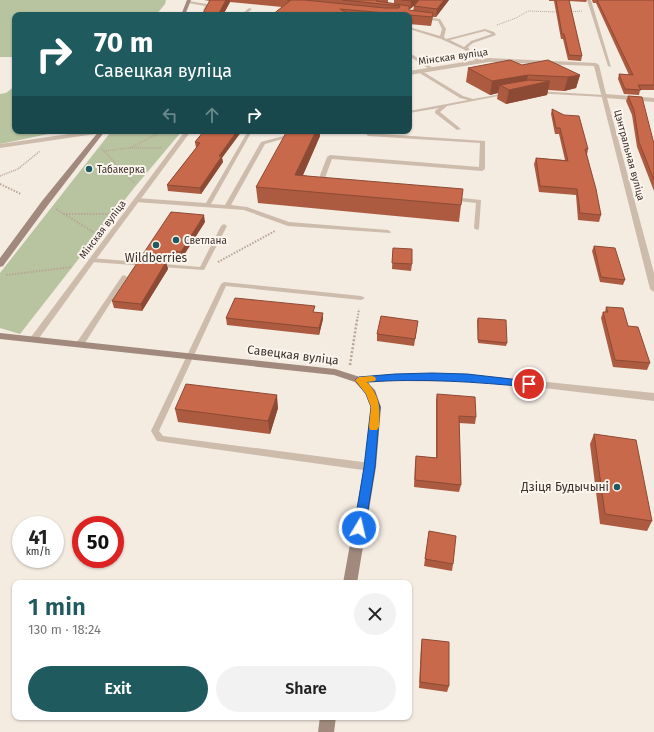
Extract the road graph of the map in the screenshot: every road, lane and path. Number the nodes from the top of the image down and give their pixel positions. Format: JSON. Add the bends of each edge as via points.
{"nodes":[{"id":1,"x":360,"y":0,"type":"edge"},
{"id":2,"x":589,"y":0,"type":"edge"},
{"id":3,"x":189,"y":1,"type":"edge"},
{"id":4,"x":393,"y":3,"type":"edge"},
{"id":5,"x":250,"y":9,"type":"dead end"},
{"id":6,"x":205,"y":10,"type":"edge"},
{"id":7,"x":592,"y":10,"type":"junction"},
{"id":8,"x":404,"y":11,"type":"edge"},
{"id":9,"x":184,"y":12,"type":"edge"},
{"id":10,"x":246,"y":12,"type":"edge"},
{"id":11,"x":562,"y":12,"type":"edge"},
{"id":12,"x":566,"y":12,"type":"edge"},
{"id":13,"x":433,"y":14,"type":"edge"},
{"id":14,"x":412,"y":16,"type":"edge"},
{"id":15,"x":412,"y":29,"type":"edge"},
{"id":16,"x":485,"y":30,"type":"junction"},
{"id":17,"x":444,"y":39,"type":"junction"},
{"id":18,"x":466,"y":49,"type":"junction"},
{"id":19,"x":412,"y":56,"type":"edge"},
{"id":20,"x":478,"y":61,"type":"junction"},
{"id":21,"x":596,"y":65,"type":"joint"},
{"id":22,"x":610,"y":66,"type":"dead end"},
{"id":23,"x":432,"y":69,"type":"junction"},
{"id":24,"x":419,"y":71,"type":"junction"},
{"id":25,"x":412,"y":72,"type":"edge"},
{"id":26,"x":532,"y":92,"type":"edge"},
{"id":27,"x":512,"y":93,"type":"edge"},
{"id":28,"x":604,"y":96,"type":"junction"},
{"id":29,"x":474,"y":100,"type":"junction"},
{"id":30,"x":654,"y":100,"type":"edge"},
{"id":31,"x":446,"y":105,"type":"junction"},
{"id":32,"x":412,"y":111,"type":"edge"},
{"id":33,"x":437,"y":112,"type":"junction"},
{"id":34,"x":412,"y":117,"type":"edge"},
{"id":35,"x":459,"y":129,"type":"dead end"},
{"id":36,"x":82,"y":134,"type":"edge"},
{"id":37,"x":100,"y":134,"type":"edge"},
{"id":38,"x":157,"y":134,"type":"edge"},
{"id":39,"x":186,"y":134,"type":"edge"},
{"id":40,"x":248,"y":134,"type":"edge"},
{"id":41,"x":298,"y":134,"type":"edge"},
{"id":42,"x":368,"y":134,"type":"edge"},
{"id":43,"x":0,"y":146,"type":"edge"},
{"id":44,"x":100,"y":146,"type":"dead end"},
{"id":45,"x":129,"y":148,"type":"junction"},
{"id":46,"x":175,"y":148,"type":"junction"},
{"id":47,"x":40,"y":151,"type":"dead end"},
{"id":48,"x":104,"y":152,"type":"junction"},
{"id":49,"x":0,"y":176,"type":"edge"},
{"id":50,"x":0,"y":184,"type":"edge"},
{"id":51,"x":326,"y":188,"type":"edge"},
{"id":52,"x":142,"y":192,"type":"junction"},
{"id":53,"x":21,"y":194,"type":"dead end"},
{"id":54,"x":448,"y":199,"type":"edge"},
{"id":55,"x":136,"y":200,"type":"junction"},
{"id":56,"x":45,"y":203,"type":"junction"},
{"id":57,"x":207,"y":206,"type":"junction"},
{"id":58,"x":227,"y":207,"type":"junction"},
{"id":59,"x":63,"y":214,"type":"junction"},
{"id":60,"x":126,"y":214,"type":"junction"},
{"id":61,"x":288,"y":224,"type":"junction"},
{"id":62,"x":224,"y":226,"type":"dead end"},
{"id":63,"x":477,"y":228,"type":"dead end"},
{"id":64,"x":388,"y":232,"type":"dead end"},
{"id":65,"x":105,"y":240,"type":"junction"},
{"id":66,"x":89,"y":261,"type":"junction"},
{"id":67,"x":0,"y":264,"type":"edge"},
{"id":68,"x":202,"y":269,"type":"junction"},
{"id":69,"x":0,"y":276,"type":"edge"},
{"id":70,"x":124,"y":276,"type":"dead end"},
{"id":71,"x":654,"y":289,"type":"edge"},
{"id":72,"x":361,"y":298,"type":"joint"},
{"id":73,"x":0,"y":336,"type":"edge"},
{"id":74,"x":34,"y":339,"type":"junction"},
{"id":75,"x":80,"y":344,"type":"junction"},
{"id":76,"x":190,"y":356,"type":"junction"},
{"id":77,"x":354,"y":378,"type":"junction"},
{"id":78,"x":654,"y":397,"type":"edge"},
{"id":79,"x":370,"y":467,"type":"junction"},
{"id":80,"x":351,"y":580,"type":"edge"},
{"id":81,"x":328,"y":720,"type":"edge"},
{"id":82,"x":326,"y":732,"type":"edge"}],
"edges":[{"from":1,"to":4,"type":"lane"},
{"from":2,"to":7,"type":"lane"},
{"from":3,"to":6,"type":"lane","via":[[207,5]]},
{"from":3,"to":9,"type":"main road"},
{"from":5,"to":10,"type":"lane"},
{"from":7,"to":12,"type":"path"},
{"from":7,"to":22,"type":"lane"},
{"from":8,"to":13,"type":"lane"},
{"from":11,"to":16,"type":"path","via":[[524,12],[516,18]]},
{"from":14,"to":17,"type":"lane","via":[[439,20],[444,29]]},
{"from":15,"to":17,"type":"lane"},
{"from":16,"to":17,"type":"lane"},
{"from":16,"to":18,"type":"lane","via":[[494,34],[472,42]]},
{"from":17,"to":18,"type":"lane"},
{"from":18,"to":20,"type":"lane"},
{"from":19,"to":23,"type":"lane"},
{"from":20,"to":21,"type":"street","name":"Мінская вуліца"},
{"from":20,"to":23,"type":"street","name":"Мінская вуліца"},
{"from":21,"to":28,"type":"street","name":"Цэнтральная вуліца"},
{"from":23,"to":24,"type":"street","name":"Мінская вуліца"},
{"from":24,"to":25,"type":"street","name":"Мінская вуліца"},
{"from":24,"to":29,"type":"lane","via":[[462,97]]},
{"from":26,"to":28,"type":"lane"},
{"from":27,"to":29,"type":"lane"},
{"from":28,"to":30,"type":"street","name":"Цэнтральная вуліца"},
{"from":28,"to":71,"type":"street","name":"Цэнтральная вуліца"},
{"from":29,"to":31,"type":"lane"},
{"from":31,"to":32,"type":"lane"},
{"from":31,"to":33,"type":"lane"},
{"from":33,"to":34,"type":"lane"},
{"from":33,"to":35,"type":"lane"},
{"from":36,"to":43,"type":"street"},
{"from":37,"to":56,"type":"main road"},
{"from":38,"to":45,"type":"path"},
{"from":39,"to":46,"type":"street","name":"Мінская вуліца"},
{"from":40,"to":57,"type":"lane"},
{"from":41,"to":58,"type":"lane","via":[[263,144]]},
{"from":42,"to":51,"type":"lane","via":[[483,142],[482,169],[330,157],[318,187]]},
{"from":44,"to":48,"type":"path"},
{"from":45,"to":46,"type":"path"},
{"from":45,"to":48,"type":"path"},
{"from":46,"to":52,"type":"street","name":"Мінская вуліца"},
{"from":47,"to":49,"type":"path","via":[[18,169]]},
{"from":48,"to":52,"type":"path"},
{"from":50,"to":53,"type":"path"},
{"from":52,"to":55,"type":"street","name":"Мінская вуліца"},
{"from":54,"to":63,"type":"lane","via":[[479,201]]},
{"from":55,"to":57,"type":"lane"},
{"from":55,"to":60,"type":"street","name":"Мінская вуліца"},
{"from":56,"to":59,"type":"path"},
{"from":56,"to":67,"type":"main road"},
{"from":57,"to":58,"type":"lane"},
{"from":58,"to":61,"type":"lane","via":[[245,208]]},
{"from":59,"to":60,"type":"path"},
{"from":59,"to":65,"type":"path"},
{"from":60,"to":65,"type":"street","name":"Мінская вуліца"},
{"from":61,"to":64,"type":"lane"},
{"from":61,"to":68,"type":"path"},
{"from":62,"to":68,"type":"lane"},
{"from":65,"to":66,"type":"street","name":"Мінская вуліца"},
{"from":66,"to":68,"type":"lane"},
{"from":66,"to":69,"type":"path","via":[[55,270]]},
{"from":66,"to":74,"type":"street","name":"Мінская вуліца"},
{"from":70,"to":75,"type":"lane"},
{"from":72,"to":76,"type":"lane","via":[[224,284]]},
{"from":72,"to":77,"type":"path"},
{"from":73,"to":74,"type":"main road","name":"Савецкая вуліца"},
{"from":74,"to":75,"type":"main road","name":"Савецкая вуліца"},
{"from":75,"to":76,"type":"main road","name":"Савецкая вуліца"},
{"from":76,"to":77,"type":"main road","name":"Савецкая вуліца","via":[[335,372]]},
{"from":76,"to":79,"type":"lane","via":[[155,431],[160,439]]},
{"from":77,"to":78,"type":"street","name":"Савецкая вуліца","via":[[467,378]]},
{"from":77,"to":79,"type":"main road","via":[[370,393],[376,407]]},
{"from":79,"to":80,"type":"main road"},
{"from":81,"to":82,"type":"main road"}]}
